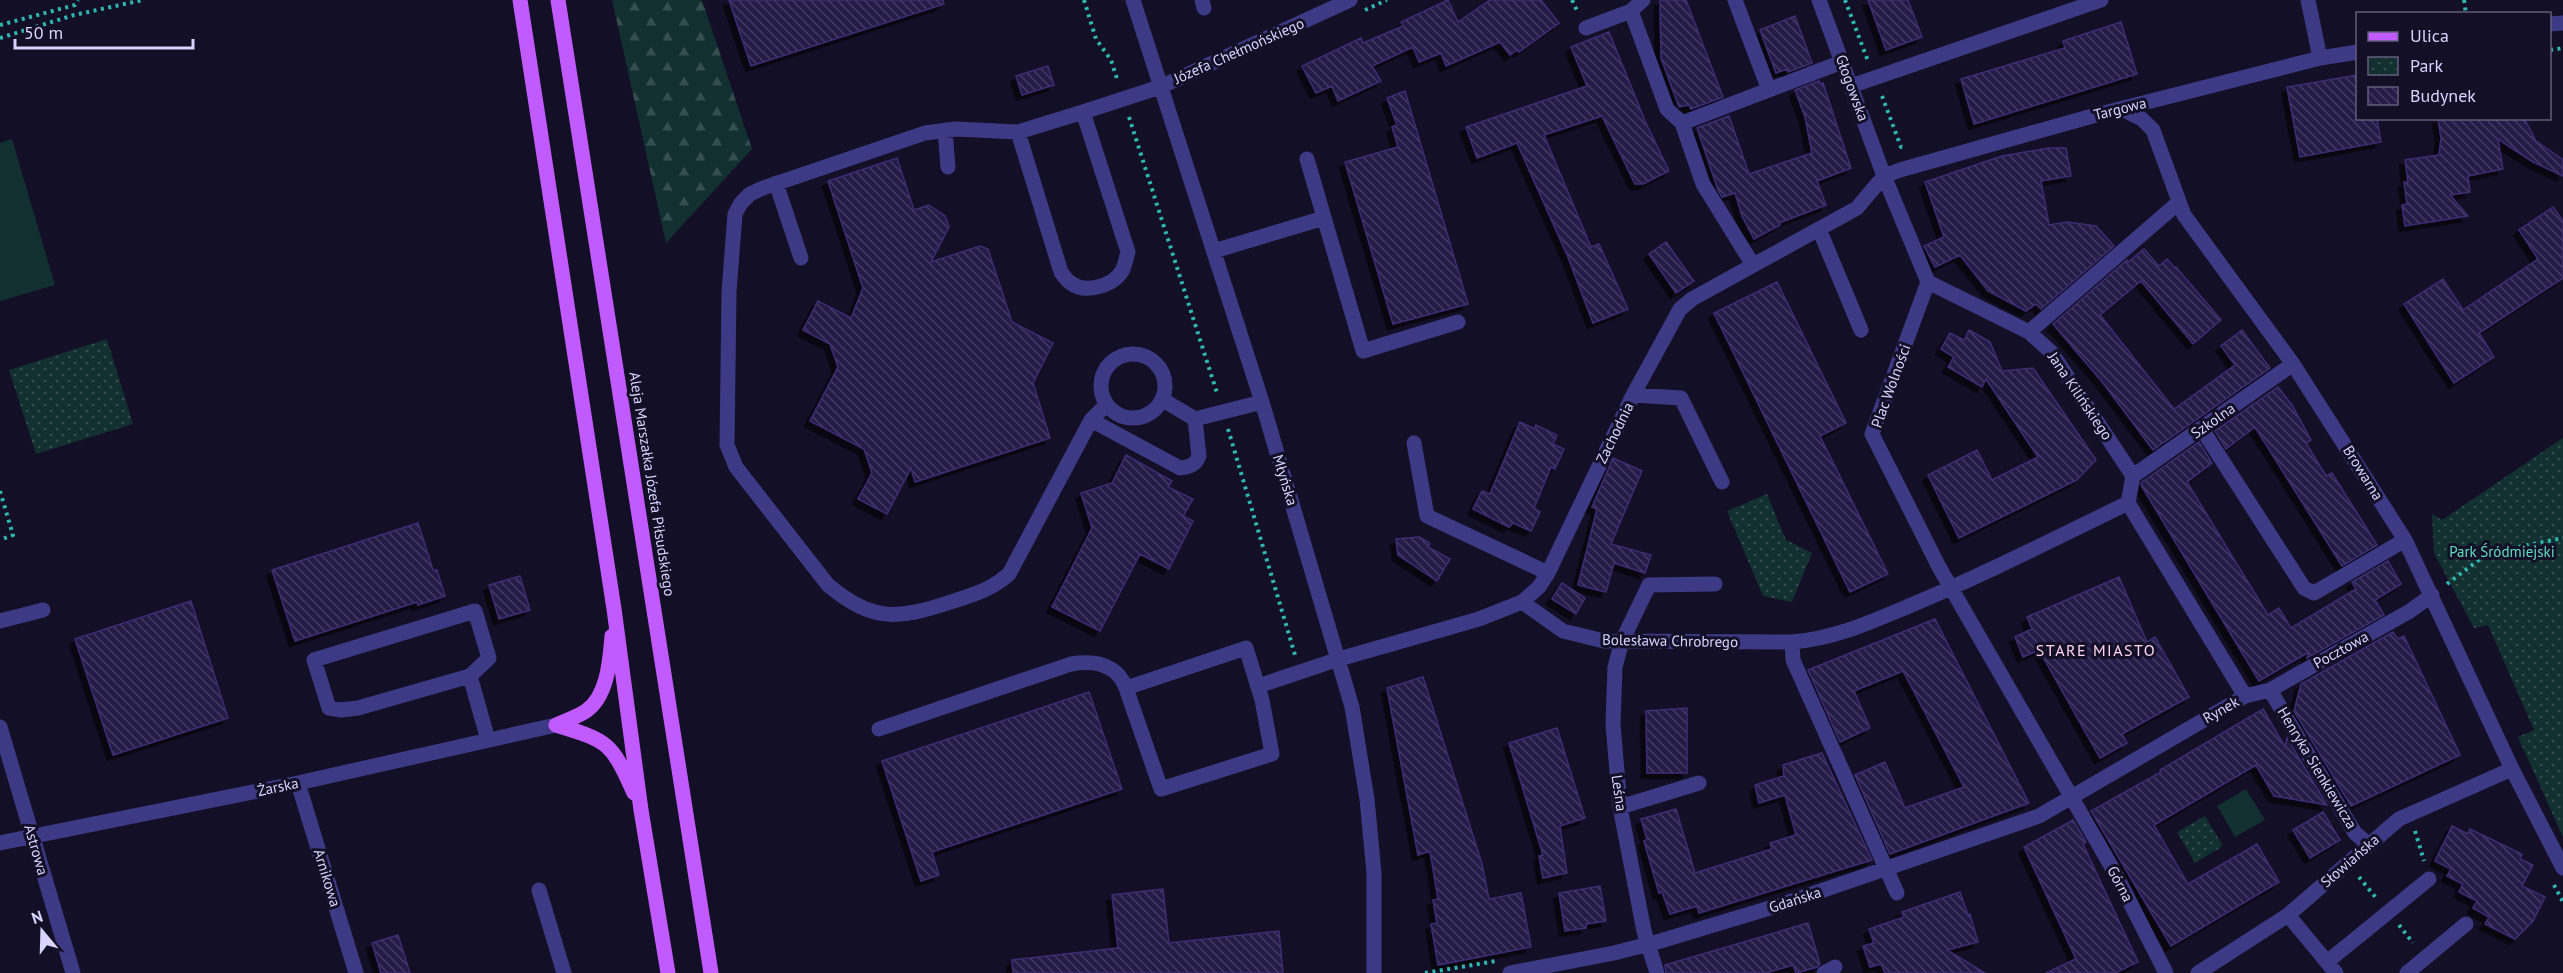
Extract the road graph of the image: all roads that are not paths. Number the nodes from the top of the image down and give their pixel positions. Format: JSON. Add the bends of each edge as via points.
{"nodes":[{"id":1,"x":520,"y":0,"type":"edge"},
{"id":2,"x":558,"y":0,"type":"edge"},
{"id":3,"x":1133,"y":0,"type":"edge"},
{"id":4,"x":1350,"y":0,"type":"edge"},
{"id":5,"x":1643,"y":0,"type":"edge"},
{"id":6,"x":1734,"y":0,"type":"edge"},
{"id":7,"x":1819,"y":0,"type":"edge"},
{"id":8,"x":2101,"y":0,"type":"edge"},
{"id":9,"x":2307,"y":0,"type":"edge"},
{"id":10,"x":1631,"y":11,"type":"junction"},
{"id":11,"x":1586,"y":28,"type":"dead end"},
{"id":12,"x":2356,"y":52,"type":"edge"},
{"id":13,"x":2320,"y":58,"type":"junction"},
{"id":14,"x":1842,"y":62,"type":"junction"},
{"id":15,"x":1851,"y":86,"type":"junction"},
{"id":16,"x":1160,"y":87,"type":"junction"},
{"id":17,"x":1769,"y":90,"type":"junction"},
{"id":18,"x":2122,"y":109,"type":"junction"},
{"id":19,"x":1083,"y":112,"type":"junction"},
{"id":20,"x":1682,"y":123,"type":"junction"},
{"id":21,"x":945,"y":130,"type":"junction"},
{"id":22,"x":1018,"y":132,"type":"junction"},
{"id":23,"x":1307,"y":159,"type":"dead end"},
{"id":24,"x":948,"y":166,"type":"dead end"},
{"id":25,"x":1884,"y":176,"type":"junction"},
{"id":26,"x":776,"y":183,"type":"junction"},
{"id":27,"x":2178,"y":203,"type":"junction"},
{"id":28,"x":1324,"y":218,"type":"junction"},
{"id":29,"x":1819,"y":229,"type":"junction"},
{"id":30,"x":1214,"y":251,"type":"junction"},
{"id":31,"x":801,"y":258,"type":"dead end"},
{"id":32,"x":1753,"y":265,"type":"junction"},
{"id":33,"x":1928,"y":282,"type":"junction"},
{"id":34,"x":1458,"y":322,"type":"dead end"},
{"id":35,"x":1861,"y":330,"type":"dead end"},
{"id":36,"x":2029,"y":332,"type":"junction"},
{"id":37,"x":2293,"y":364,"type":"junction"},
{"id":38,"x":1633,"y":395,"type":"junction"},
{"id":39,"x":1163,"y":400,"type":"junction"},
{"id":40,"x":1262,"y":402,"type":"junction"},
{"id":41,"x":1106,"y":405,"type":"junction"},
{"id":42,"x":1195,"y":419,"type":"junction"},
{"id":43,"x":1091,"y":420,"type":"junction"},
{"id":44,"x":2202,"y":429,"type":"junction"},
{"id":45,"x":1414,"y":444,"type":"dead end"},
{"id":46,"x":2133,"y":476,"type":"junction"},
{"id":47,"x":1722,"y":482,"type":"dead end"},
{"id":48,"x":2128,"y":503,"type":"junction"},
{"id":49,"x":2405,"y":540,"type":"junction"},
{"id":50,"x":1548,"y":573,"type":"junction"},
{"id":51,"x":1715,"y":584,"type":"dead end"},
{"id":52,"x":1952,"y":588,"type":"junction"},
{"id":53,"x":2432,"y":595,"type":"junction"},
{"id":54,"x":1522,"y":602,"type":"junction"},
{"id":55,"x":615,"y":609,"type":"junction"},
{"id":56,"x":43,"y":610,"type":"dead end"},
{"id":57,"x":0,"y":621,"type":"edge"},
{"id":58,"x":1622,"y":641,"type":"junction"},
{"id":59,"x":1792,"y":642,"type":"junction"},
{"id":60,"x":1339,"y":658,"type":"junction"},
{"id":61,"x":470,"y":676,"type":"junction"},
{"id":62,"x":1258,"y":686,"type":"junction"},
{"id":63,"x":1126,"y":688,"type":"junction"},
{"id":64,"x":2270,"y":690,"type":"junction"},
{"id":65,"x":2245,"y":696,"type":"junction"},
{"id":66,"x":556,"y":725,"type":"junction"},
{"id":67,"x":0,"y":727,"type":"edge"},
{"id":68,"x":879,"y":729,"type":"dead end"},
{"id":69,"x":488,"y":740,"type":"junction"},
{"id":70,"x":2512,"y":769,"type":"junction"},
{"id":71,"x":298,"y":783,"type":"junction"},
{"id":72,"x":1699,"y":783,"type":"dead end"},
{"id":73,"x":2070,"y":797,"type":"junction"},
{"id":74,"x":1620,"y":807,"type":"junction"},
{"id":75,"x":641,"y":810,"type":"junction"},
{"id":76,"x":32,"y":836,"type":"junction"},
{"id":77,"x":0,"y":843,"type":"edge"},
{"id":78,"x":2368,"y":844,"type":"junction"},
{"id":79,"x":2563,"y":868,"type":"edge"},
{"id":80,"x":1888,"y":870,"type":"junction"},
{"id":81,"x":2429,"y":879,"type":"road end"},
{"id":82,"x":539,"y":890,"type":"dead end"},
{"id":83,"x":1897,"y":893,"type":"dead end"},
{"id":84,"x":2288,"y":915,"type":"junction"},
{"id":85,"x":2466,"y":924,"type":"dead end"},
{"id":86,"x":1647,"y":944,"type":"junction"},
{"id":87,"x":2332,"y":968,"type":"edge"},
{"id":88,"x":73,"y":973,"type":"edge"},
{"id":89,"x":356,"y":973,"type":"edge"},
{"id":90,"x":564,"y":973,"type":"edge"},
{"id":91,"x":668,"y":973,"type":"edge"},
{"id":92,"x":711,"y":973,"type":"edge"},
{"id":93,"x":1374,"y":973,"type":"edge"},
{"id":94,"x":1510,"y":973,"type":"edge"},
{"id":95,"x":1657,"y":973,"type":"edge"},
{"id":96,"x":2166,"y":973,"type":"edge"},
{"id":97,"x":2198,"y":973,"type":"edge"},
{"id":98,"x":2408,"y":973,"type":"edge"}],
"edges":[{"from":1,"to":55,"type":"main road"},
{"from":2,"to":92,"type":"main road","name":"Aleja Marszałka Józefa Piłsudskiego"},
{"from":3,"to":16,"type":"street","name":"Młyńska"},
{"from":4,"to":16,"type":"street","name":"Józefa Chełmońskiego"},
{"from":5,"to":10,"type":"street"},
{"from":6,"to":17,"type":"street"},
{"from":7,"to":14,"type":"street","name":"Głogowska"},
{"from":8,"to":15,"type":"street"},
{"from":9,"to":13,"type":"street"},
{"from":10,"to":11,"type":"street"},
{"from":10,"to":20,"type":"street","via":[[1667,109]]},
{"from":12,"to":13,"type":"street","name":"Targowa"},
{"from":13,"to":18,"type":"street","name":"Targowa"},
{"from":14,"to":15,"type":"street","name":"Głogowska"},
{"from":14,"to":17,"type":"street"},
{"from":15,"to":25,"type":"street","name":"Głogowska"},
{"from":16,"to":19,"type":"street","name":"Józefa Chełmońskiego"},
{"from":16,"to":30,"type":"street","name":"Młyńska"},
{"from":17,"to":20,"type":"street"},
{"from":18,"to":25,"type":"street","name":"Targowa"},
{"from":18,"to":27,"type":"street","name":"Browarna","via":[[2153,130]]},
{"from":19,"to":22,"type":"street","name":"Józefa Chełmońskiego"},
{"from":19,"to":22,"type":"street","via":[[1128,252],[1123,270],[1098,287],[1083,289],[1071,284],[1061,272]]},
{"from":20,"to":32,"type":"street","via":[[1703,184]]},
{"from":21,"to":22,"type":"street"},
{"from":21,"to":24,"type":"street"},
{"from":21,"to":26,"type":"street","via":[[925,133]]},
{"from":23,"to":28,"type":"street"},
{"from":25,"to":29,"type":"street","name":"Zachodnia","via":[[1857,208]]},
{"from":25,"to":33,"type":"street"},
{"from":26,"to":31,"type":"street"},
{"from":26,"to":43,"type":"street","via":[[750,194],[735,214],[729,292],[727,444],[736,467],[828,585],[845,599],[887,616],[904,615],[992,588],[1009,574]]},
{"from":27,"to":36,"type":"street"},
{"from":27,"to":37,"type":"street","name":"Browarna"},
{"from":28,"to":30,"type":"street"},
{"from":28,"to":34,"type":"street","via":[[1363,351]]},
{"from":29,"to":32,"type":"street","name":"Zachodnia"},
{"from":29,"to":35,"type":"street"},
{"from":30,"to":40,"type":"street","name":"Młyńska"},
{"from":32,"to":38,"type":"street","name":"Zachodnia","via":[[1680,309]]},
{"from":33,"to":36,"type":"street","name":"Jana Kilińskiego"},
{"from":33,"to":52,"type":"street","name":"Plac Wolności","via":[[1872,434]]},
{"from":36,"to":46,"type":"street","name":"Jana Kilińskiego","via":[[2051,352]]},
{"from":37,"to":44,"type":"street","name":"Szkolna"},
{"from":37,"to":49,"type":"street","name":"Browarna"},
{"from":38,"to":47,"type":"street","via":[[1681,398]]},
{"from":38,"to":50,"type":"street","name":"Zachodnia"},
{"from":39,"to":41,"type":"street","via":[[1143,418],[1116,415]]},
{"from":39,"to":41,"type":"street","via":[[1164,373],[1144,355],[1130,354],[1117,357],[1107,366],[1101,379]]},
{"from":39,"to":42,"type":"street"},
{"from":40,"to":42,"type":"street"},
{"from":40,"to":60,"type":"street","name":"Młyńska"},
{"from":41,"to":43,"type":"street"},
{"from":42,"to":43,"type":"street","via":[[1199,456],[1197,461],[1180,468]]},
{"from":44,"to":46,"type":"street","name":"Szkolna"},
{"from":44,"to":49,"type":"street","via":[[2308,591],[2314,593]]},
{"from":45,"to":50,"type":"street","via":[[1427,516]]},
{"from":46,"to":48,"type":"street"},
{"from":48,"to":52,"type":"street"},
{"from":48,"to":65,"type":"street","name":"Rynek"},
{"from":49,"to":53,"type":"street","name":"Browarna"},
{"from":50,"to":54,"type":"street","name":"Zachodnia"},
{"from":51,"to":58,"type":"street","name":"Leśna","via":[[1649,585]]},
{"from":52,"to":59,"type":"street","via":[[1851,630]]},
{"from":52,"to":73,"type":"street"},
{"from":53,"to":64,"type":"street","name":"Pocztowa"},
{"from":53,"to":70,"type":"street","name":"Browarna"},
{"from":54,"to":58,"type":"street","name":"Bolesława Chrobrego","via":[[1563,631],[1604,641]]},
{"from":54,"to":60,"type":"street","name":"Zachodnia","via":[[1479,620]]},
{"from":55,"to":66,"type":"main road","via":[[603,687],[588,710]]},
{"from":55,"to":75,"type":"main road"},
{"from":56,"to":57,"type":"street"},
{"from":58,"to":59,"type":"street","name":"Bolesława Chrobrego"},
{"from":58,"to":74,"type":"street","name":"Leśna","via":[[1615,667],[1613,724]]},
{"from":59,"to":80,"type":"street","via":[[1793,660]]},
{"from":60,"to":62,"type":"street","name":"Zachodnia"},
{"from":60,"to":93,"type":"street","name":"Młyńska","via":[[1352,707],[1367,799],[1374,873]]},
{"from":61,"to":61,"type":"street","via":[[489,658],[475,611],[314,660],[329,708],[341,710]]},
{"from":61,"to":69,"type":"street"},
{"from":62,"to":63,"type":"street","via":[[1246,648]]},
{"from":62,"to":63,"type":"street","via":[[1272,754],[1161,789]]},
{"from":63,"to":68,"type":"street","via":[[1122,677],[1105,666],[1071,664]]},
{"from":64,"to":65,"type":"street","name":"Pocztowa"},
{"from":64,"to":78,"type":"street","name":"Henryka Sienkiewicza","via":[[2355,832]]},
{"from":65,"to":73,"type":"street","name":"Rynek"},
{"from":66,"to":69,"type":"street","name":"Żarska"},
{"from":66,"to":75,"type":"main road","via":[[609,746],[622,765]]},
{"from":67,"to":76,"type":"street","name":"Astrowa"},
{"from":69,"to":71,"type":"street","name":"Żarska"},
{"from":70,"to":78,"type":"street","name":"Słowiańska","via":[[2399,819]]},
{"from":70,"to":79,"type":"street","name":"Browarna"},
{"from":71,"to":76,"type":"street","name":"Żarska"},
{"from":71,"to":89,"type":"street","name":"Arnikowa"},
{"from":72,"to":74,"type":"street"},
{"from":73,"to":80,"type":"street","name":"Gdańska","via":[[2039,816]]},
{"from":73,"to":96,"type":"street","name":"Górna","via":[[2114,871]]},
{"from":74,"to":86,"type":"street","name":"Leśna"},
{"from":75,"to":91,"type":"main road"},
{"from":76,"to":77,"type":"street","name":"Żarska"},
{"from":76,"to":88,"type":"street","name":"Astrowa"},
{"from":78,"to":84,"type":"street","name":"Słowiańska"},
{"from":80,"to":83,"type":"street"},
{"from":80,"to":86,"type":"street","name":"Gdańska"},
{"from":81,"to":87,"type":"street"},
{"from":82,"to":90,"type":"street"},
{"from":84,"to":87,"type":"street"},
{"from":84,"to":97,"type":"street","name":"Słowiańska"},
{"from":85,"to":98,"type":"street"},
{"from":86,"to":94,"type":"street","name":"Gdańska"},
{"from":86,"to":95,"type":"street","name":"Leśna"}]}
